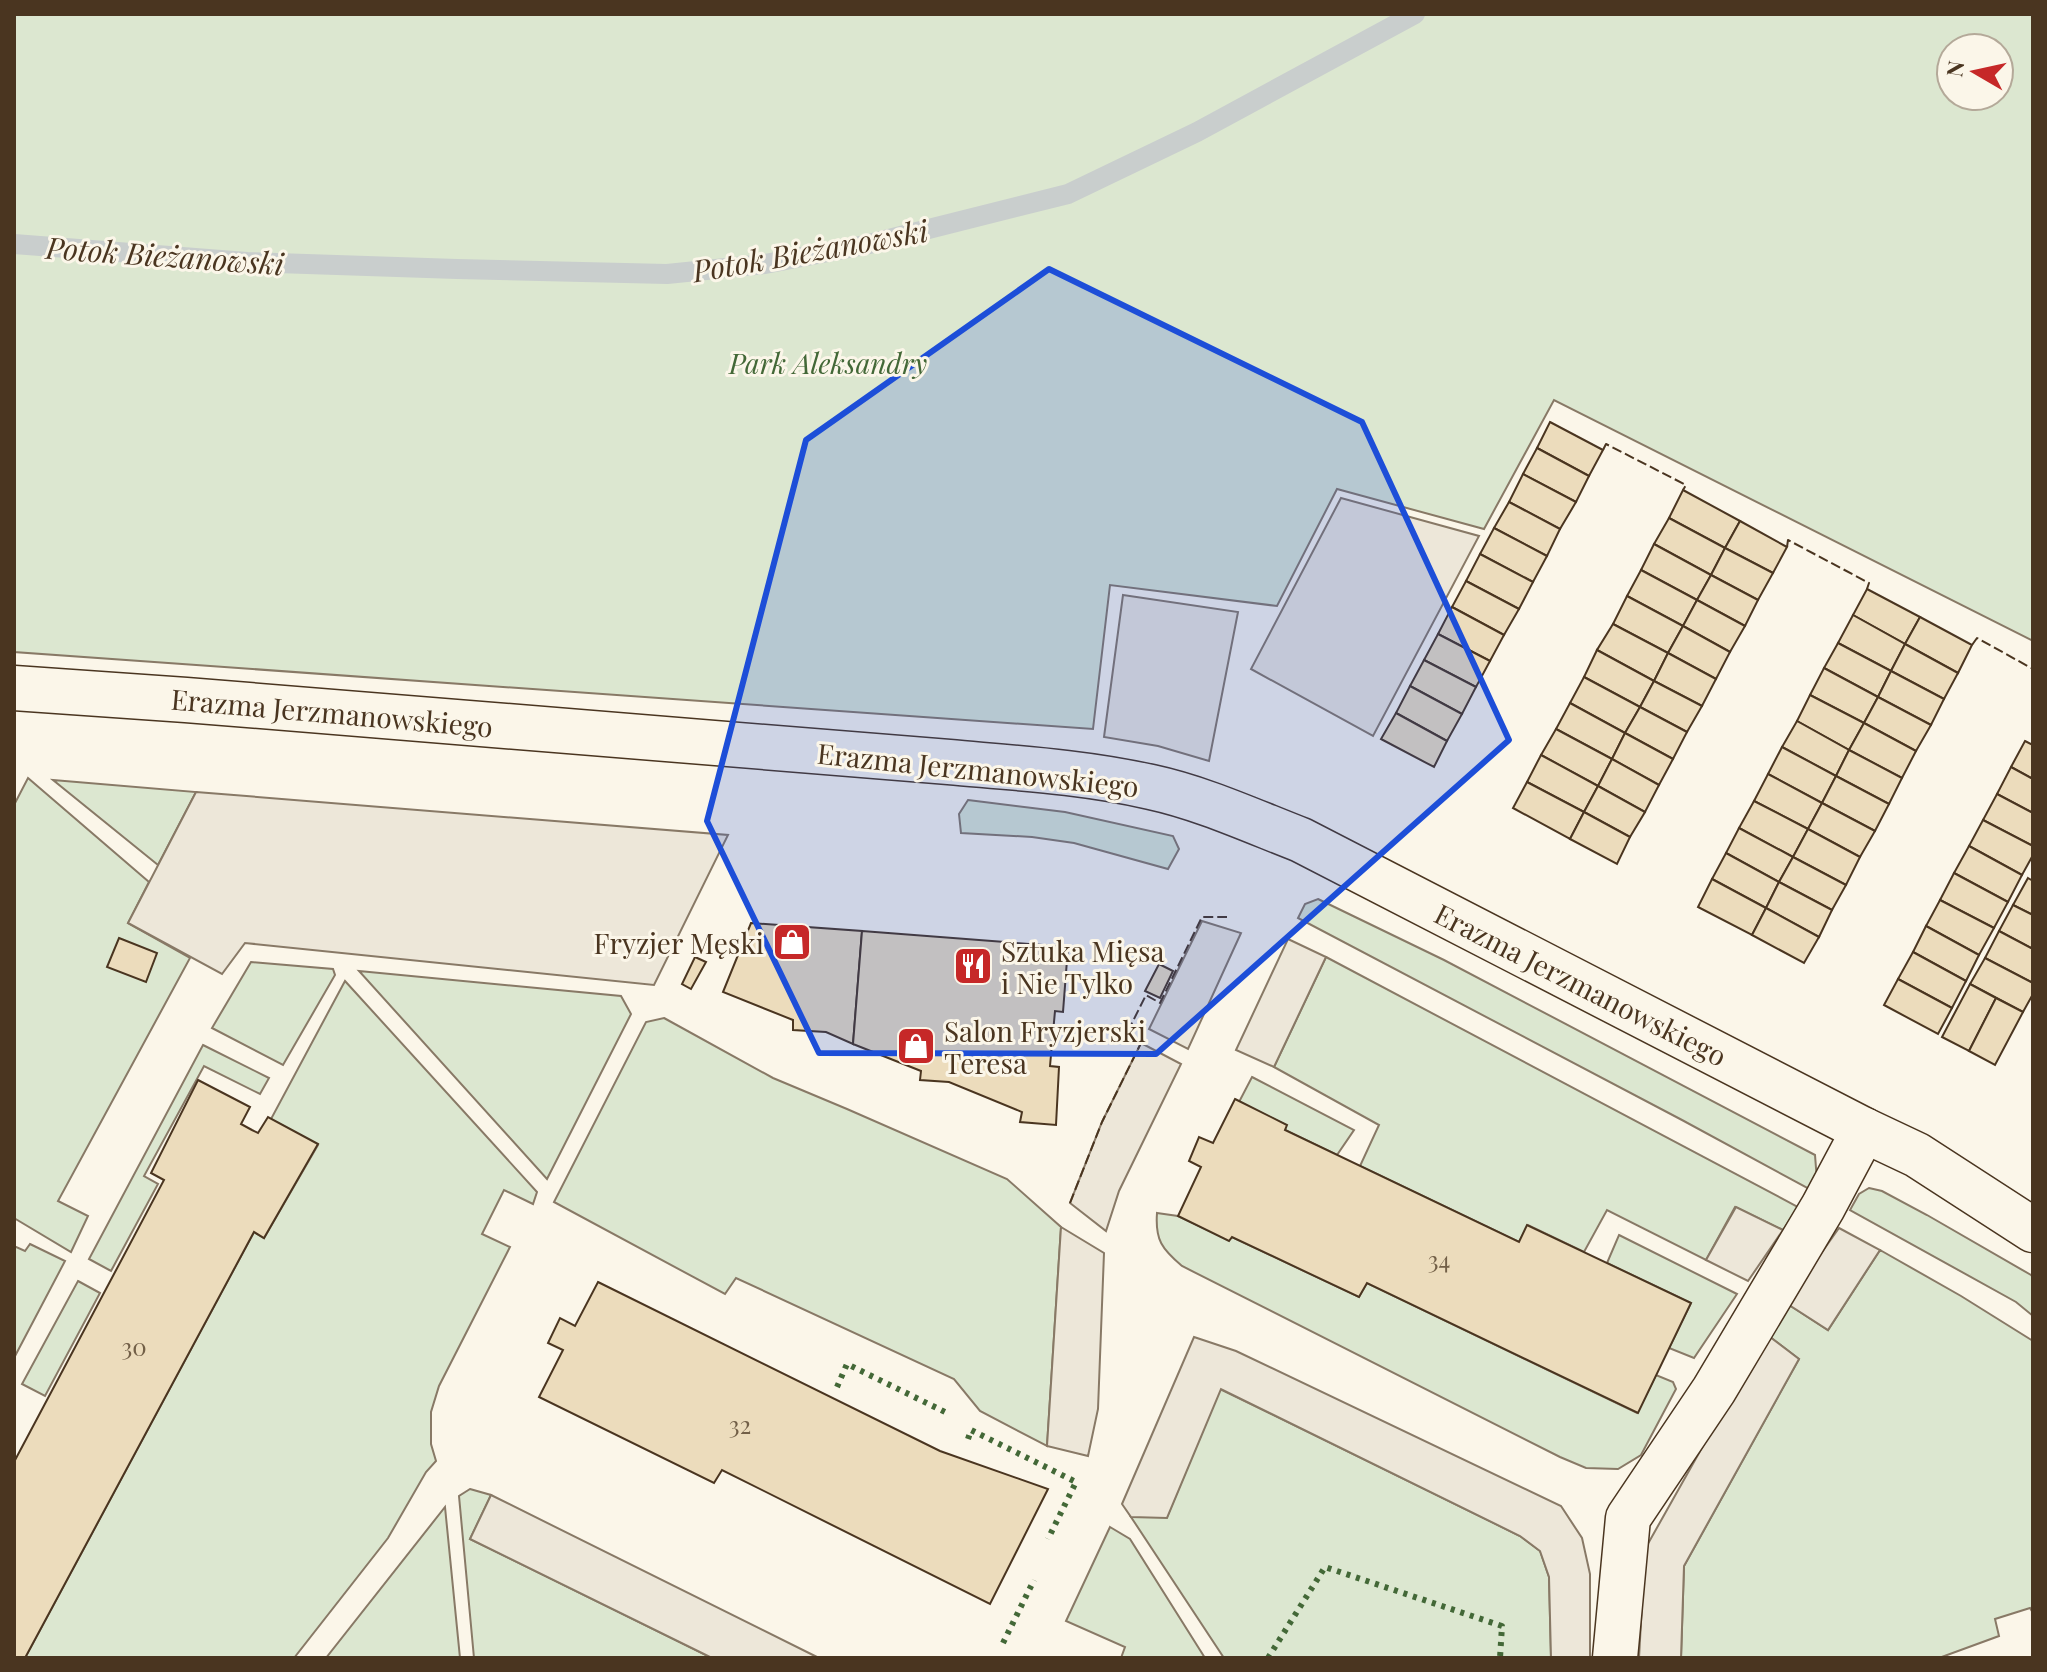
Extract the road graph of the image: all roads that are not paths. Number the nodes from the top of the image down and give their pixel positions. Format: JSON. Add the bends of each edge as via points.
{"nodes":[{"id":1,"x":14,"y":688,"type":"edge"},
{"id":2,"x":1864,"y":1130,"type":"junction"},
{"id":3,"x":2033,"y":1230,"type":"edge"},
{"id":4,"x":1615,"y":1658,"type":"edge"}],
"edges":[{"from":1,"to":2,"type":"street","name":"Erazma Jerzmanowskiego","via":[[949,762],[1152,787],[1301,840]]},
{"from":2,"to":3,"type":"street","name":"Erazma Jerzmanowskiego","via":[[1917,1155]]},
{"from":2,"to":4,"type":"street","via":[[1714,1390],[1628,1518]]}]}
